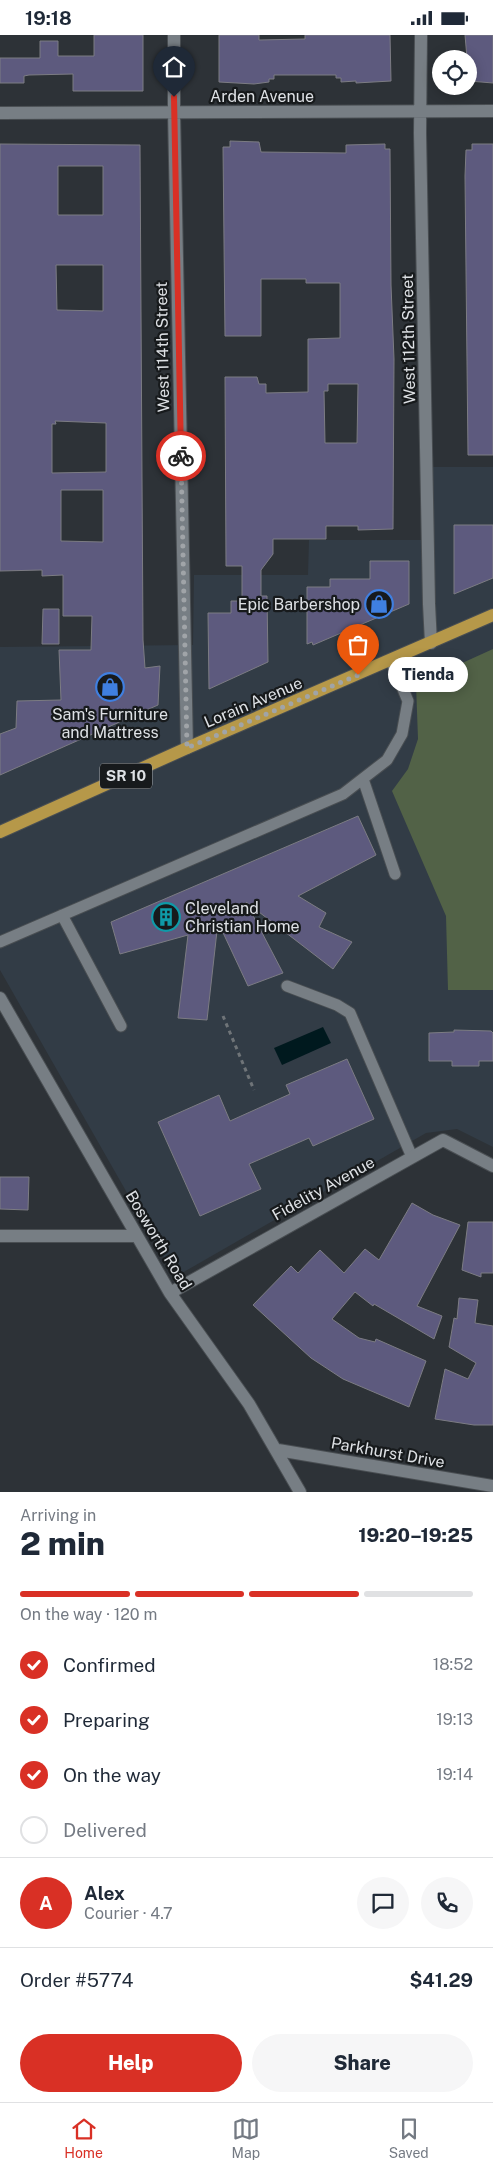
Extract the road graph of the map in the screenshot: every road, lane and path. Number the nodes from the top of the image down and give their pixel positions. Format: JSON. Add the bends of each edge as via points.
{"nodes":[{"id":1,"x":174,"y":35,"type":"edge"},
{"id":2,"x":421,"y":35,"type":"edge"},
{"id":3,"x":493,"y":111,"type":"edge"},
{"id":4,"x":174,"y":112,"type":"junction"},
{"id":5,"x":420,"y":112,"type":"junction"},
{"id":6,"x":0,"y":113,"type":"edge"},
{"id":7,"x":493,"y":615,"type":"edge"},
{"id":8,"x":432,"y":643,"type":"junction"},
{"id":9,"x":390,"y":661,"type":"junction"},
{"id":10,"x":187,"y":748,"type":"junction"},
{"id":11,"x":363,"y":779,"type":"junction"},
{"id":12,"x":0,"y":833,"type":"edge"},
{"id":13,"x":394,"y":874,"type":"dead end"},
{"id":14,"x":62,"y":915,"type":"junction"},
{"id":15,"x":0,"y":942,"type":"edge"},
{"id":16,"x":287,"y":985,"type":"dead end"},
{"id":17,"x":0,"y":997,"type":"edge"},
{"id":18,"x":223,"y":1016,"type":"dead end"},
{"id":19,"x":121,"y":1026,"type":"dead end"},
{"id":20,"x":254,"y":1090,"type":"dead end"},
{"id":21,"x":412,"y":1157,"type":"junction"},
{"id":22,"x":493,"y":1165,"type":"edge"},
{"id":23,"x":0,"y":1235,"type":"edge"},
{"id":24,"x":137,"y":1237,"type":"junction"},
{"id":25,"x":170,"y":1293,"type":"junction"},
{"id":26,"x":278,"y":1450,"type":"junction"},
{"id":27,"x":493,"y":1486,"type":"edge"},
{"id":28,"x":300,"y":1492,"type":"edge"}],
"edges":[{"from":1,"to":4,"type":"street","name":"West 114th Street"},
{"from":2,"to":5,"type":"street","name":"West 112th Street"},
{"from":3,"to":5,"type":"street","name":"Arden Avenue"},
{"from":4,"to":5,"type":"street","name":"Arden Avenue"},
{"from":4,"to":6,"type":"street","name":"Arden Avenue"},
{"from":4,"to":10,"type":"street","name":"West 114th Street"},
{"from":5,"to":8,"type":"street","name":"West 112th Street","via":[[428,594]]},
{"from":7,"to":8,"type":"main road","name":"Lorain Avenue","number":"SR 10"},
{"from":8,"to":9,"type":"main road","name":"Lorain Avenue","number":"SR 10"},
{"from":9,"to":10,"type":"main road","name":"Lorain Avenue","number":"SR 10"},
{"from":9,"to":11,"type":"lane","via":[[408,701],[402,734],[386,760]]},
{"from":10,"to":12,"type":"main road","name":"Lorain Avenue","number":"SR 10"},
{"from":11,"to":13,"type":"lane"},
{"from":11,"to":14,"type":"lane","via":[[343,794]]},
{"from":14,"to":15,"type":"lane"},
{"from":14,"to":19,"type":"lane"},
{"from":16,"to":21,"type":"lane","via":[[350,1013]]},
{"from":17,"to":24,"type":"street","name":"Bosworth Road"},
{"from":18,"to":20,"type":"path"},
{"from":21,"to":22,"type":"street","name":"Fidelity Avenue","via":[[443,1139]]},
{"from":21,"to":25,"type":"street","name":"Fidelity Avenue"},
{"from":23,"to":24,"type":"street"},
{"from":24,"to":25,"type":"street","name":"Bosworth Road"},
{"from":25,"to":26,"type":"street","name":"Bosworth Road","via":[[250,1404]]},
{"from":26,"to":27,"type":"street","name":"Parkhurst Drive"},
{"from":26,"to":28,"type":"street","name":"Bosworth Road"}]}
